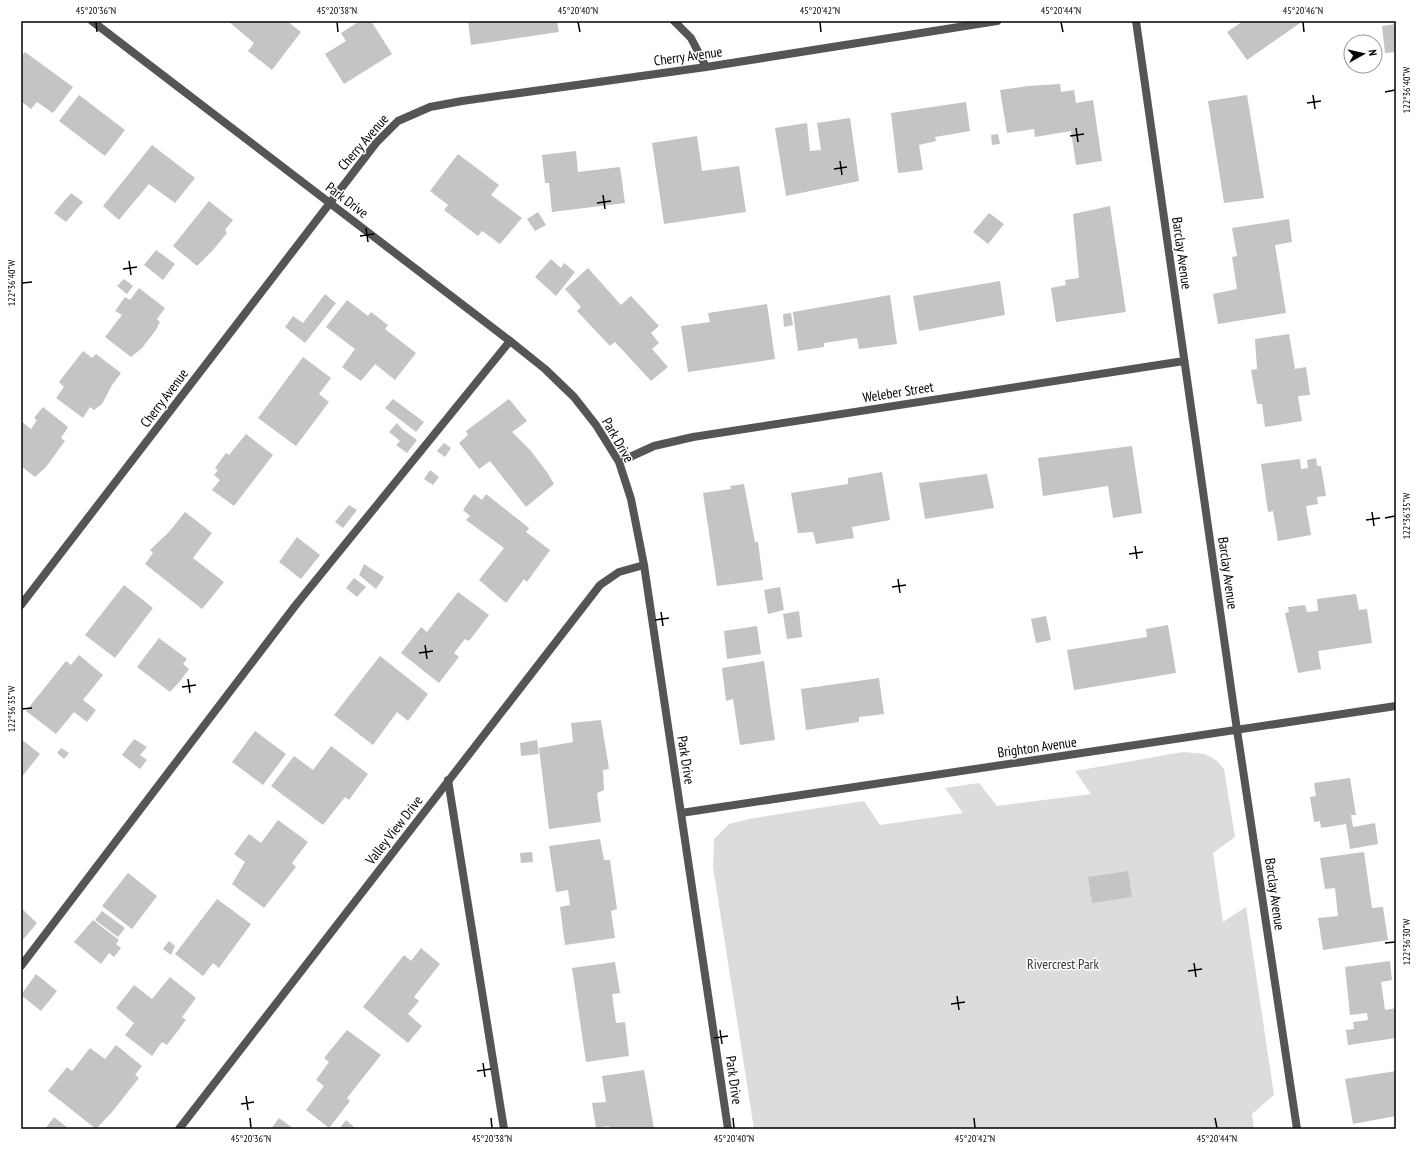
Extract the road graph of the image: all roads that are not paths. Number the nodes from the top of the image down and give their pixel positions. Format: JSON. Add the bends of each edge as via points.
{"nodes":[{"id":1,"x":92,"y":21,"type":"edge"},
{"id":2,"x":674,"y":21,"type":"edge"},
{"id":3,"x":997,"y":21,"type":"edge"},
{"id":4,"x":1136,"y":21,"type":"edge"},
{"id":5,"x":706,"y":67,"type":"junction"},
{"id":6,"x":329,"y":203,"type":"junction"},
{"id":7,"x":510,"y":341,"type":"junction"},
{"id":8,"x":1184,"y":361,"type":"junction"},
{"id":9,"x":619,"y":462,"type":"junction"},
{"id":10,"x":644,"y":565,"type":"junction"},
{"id":11,"x":21,"y":605,"type":"edge"},
{"id":12,"x":1396,"y":706,"type":"edge"},
{"id":13,"x":1237,"y":730,"type":"junction"},
{"id":14,"x":448,"y":780,"type":"junction"},
{"id":15,"x":681,"y":813,"type":"junction"},
{"id":16,"x":21,"y":966,"type":"edge"},
{"id":17,"x":179,"y":1129,"type":"edge"},
{"id":18,"x":504,"y":1129,"type":"edge"},
{"id":19,"x":728,"y":1129,"type":"edge"},
{"id":20,"x":1297,"y":1129,"type":"edge"}],
"edges":[{"from":1,"to":6,"type":"street","name":"Park Drive"},
{"from":2,"to":5,"type":"street","via":[[690,38]]},
{"from":3,"to":5,"type":"street","name":"Cherry Avenue"},
{"from":4,"to":8,"type":"street","name":"Barclay Avenue"},
{"from":5,"to":6,"type":"street","name":"Cherry Avenue","via":[[430,107],[398,121],[376,143]]},
{"from":6,"to":7,"type":"street","name":"Park Drive"},
{"from":6,"to":11,"type":"street","name":"Cherry Avenue"},
{"from":7,"to":9,"type":"street","name":"Park Drive","via":[[574,396]]},
{"from":7,"to":16,"type":"street","via":[[295,606]]},
{"from":8,"to":9,"type":"street","name":"Weleber Street","via":[[693,437],[654,446]]},
{"from":8,"to":13,"type":"street","name":"Barclay Avenue"},
{"from":9,"to":10,"type":"street","name":"Park Drive","via":[[632,499]]},
{"from":10,"to":14,"type":"street","name":"Valley View Drive","via":[[619,572],[600,585]]},
{"from":10,"to":15,"type":"street","name":"Park Drive"},
{"from":12,"to":13,"type":"street","name":"Brighton Avenue"},
{"from":13,"to":15,"type":"street","name":"Brighton Avenue"},
{"from":13,"to":20,"type":"street","name":"Barclay Avenue"},
{"from":14,"to":17,"type":"street","name":"Valley View Drive"},
{"from":14,"to":18,"type":"street"},
{"from":15,"to":19,"type":"street","name":"Park Drive"}]}
